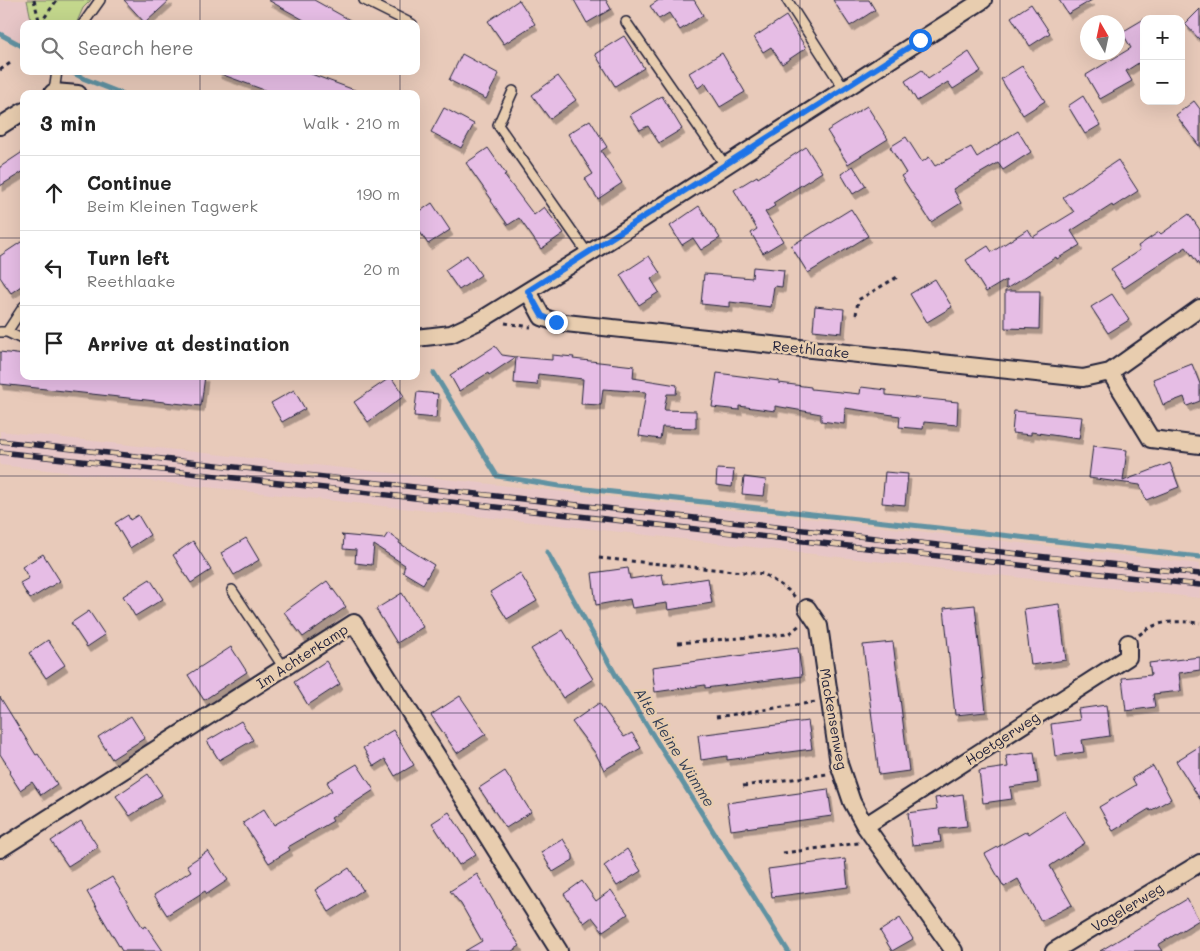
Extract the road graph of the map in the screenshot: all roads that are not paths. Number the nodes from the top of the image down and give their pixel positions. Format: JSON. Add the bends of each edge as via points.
{"nodes":[{"id":1,"x":100,"y":0,"type":"edge"},
{"id":2,"x":364,"y":0,"type":"edge"},
{"id":3,"x":787,"y":0,"type":"edge"},
{"id":4,"x":983,"y":0,"type":"edge"},
{"id":5,"x":965,"y":5,"type":"edge"},
{"id":6,"x":86,"y":20,"type":"edge"},
{"id":7,"x":404,"y":20,"type":"edge"},
{"id":8,"x":626,"y":22,"type":"dead end"},
{"id":9,"x":57,"y":75,"type":"edge"},
{"id":10,"x":844,"y":89,"type":"junction"},
{"id":11,"x":54,"y":90,"type":"edge"},
{"id":12,"x":513,"y":90,"type":"dead end"},
{"id":13,"x":20,"y":114,"type":"edge"},
{"id":14,"x":0,"y":126,"type":"edge"},
{"id":15,"x":725,"y":165,"type":"junction"},
{"id":16,"x":588,"y":254,"type":"junction"},
{"id":17,"x":528,"y":291,"type":"junction"},
{"id":18,"x":1200,"y":308,"type":"edge"},
{"id":19,"x":20,"y":311,"type":"edge"},
{"id":20,"x":3,"y":332,"type":"edge"},
{"id":21,"x":20,"y":338,"type":"edge"},
{"id":22,"x":420,"y":338,"type":"edge"},
{"id":23,"x":1110,"y":372,"type":"junction"},
{"id":24,"x":1200,"y":445,"type":"edge"},
{"id":25,"x":232,"y":590,"type":"dead end"},
{"id":26,"x":809,"y":611,"type":"road end"},
{"id":27,"x":1128,"y":643,"type":"road end"},
{"id":28,"x":284,"y":668,"type":"junction"},
{"id":29,"x":868,"y":830,"type":"junction"},
{"id":30,"x":0,"y":849,"type":"edge"},
{"id":31,"x":1200,"y":864,"type":"edge"},
{"id":32,"x":559,"y":951,"type":"edge"},
{"id":33,"x":954,"y":951,"type":"edge"},
{"id":34,"x":1054,"y":951,"type":"edge"}],
"edges":[{"from":1,"to":6,"type":"lane"},
{"from":2,"to":7,"type":"lane"},
{"from":3,"to":10,"type":"lane"},
{"from":4,"to":5,"type":"street"},
{"from":5,"to":10,"type":"street"},
{"from":8,"to":15,"type":"lane"},
{"from":9,"to":11,"type":"lane"},
{"from":10,"to":15,"type":"street"},
{"from":12,"to":16,"type":"lane","via":[[498,125]]},
{"from":13,"to":14,"type":"street"},
{"from":15,"to":16,"type":"street"},
{"from":16,"to":17,"type":"street"},
{"from":17,"to":22,"type":"street","via":[[451,334]]},
{"from":17,"to":23,"type":"street","name":"Reethlaake","via":[[542,316],[556,322],[1083,378]]},
{"from":18,"to":23,"type":"street"},
{"from":19,"to":20,"type":"lane"},
{"from":20,"to":21,"type":"lane"},
{"from":23,"to":24,"type":"street","via":[[1151,439]]},
{"from":25,"to":28,"type":"lane"},
{"from":26,"to":29,"type":"street","name":"Mackensenweg","via":[[819,626],[842,772],[852,802]]},
{"from":27,"to":29,"type":"street","name":"Hoetgerweg","via":[[1128,657]]},
{"from":28,"to":30,"type":"street","name":"Im Achterkamp"},
{"from":28,"to":32,"type":"street","name":"Im Achterkamp","via":[[354,623]]},
{"from":29,"to":33,"type":"street","name":"Mackensenweg"},
{"from":31,"to":34,"type":"street","name":"Vogelerweg"}]}
